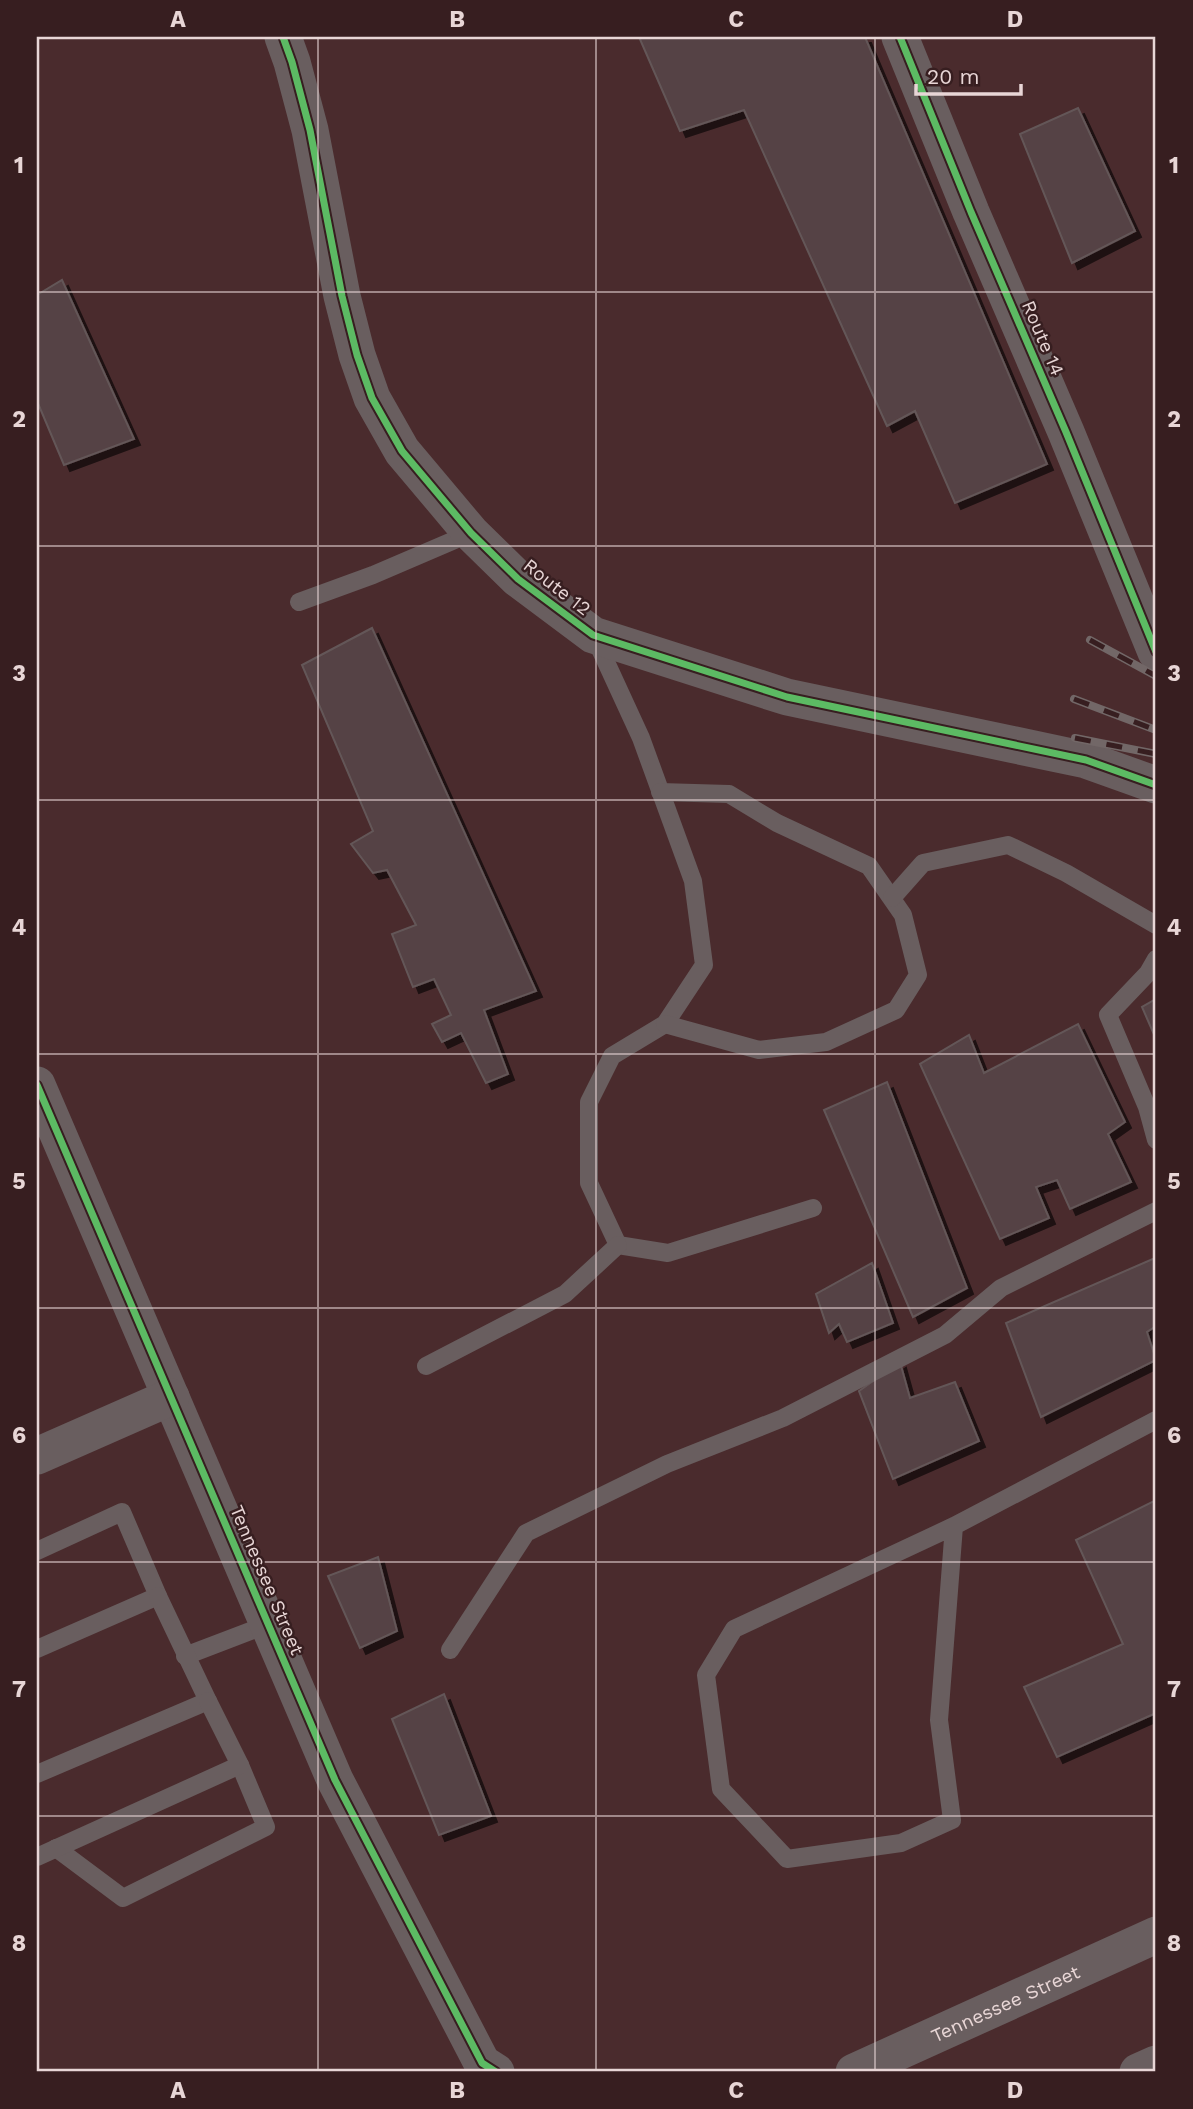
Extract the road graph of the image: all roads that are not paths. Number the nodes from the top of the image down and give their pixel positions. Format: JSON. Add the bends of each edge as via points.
{"nodes":[{"id":1,"x":283,"y":37,"type":"edge"},
{"id":2,"x":900,"y":37,"type":"edge"},
{"id":3,"x":471,"y":533,"type":"junction"},
{"id":4,"x":299,"y":602,"type":"dead end"},
{"id":5,"x":593,"y":635,"type":"junction"},
{"id":6,"x":1156,"y":652,"type":"edge"},
{"id":7,"x":1156,"y":785,"type":"edge"},
{"id":8,"x":660,"y":792,"type":"junction"},
{"id":9,"x":891,"y":898,"type":"junction"},
{"id":10,"x":1156,"y":925,"type":"edge"},
{"id":11,"x":1156,"y":959,"type":"edge"},
{"id":12,"x":665,"y":1024,"type":"junction"},
{"id":13,"x":37,"y":1085,"type":"edge"},
{"id":14,"x":1156,"y":1140,"type":"edge"},
{"id":15,"x":813,"y":1208,"type":"dead end"},
{"id":16,"x":1156,"y":1210,"type":"edge"},
{"id":17,"x":618,"y":1245,"type":"junction"},
{"id":18,"x":426,"y":1366,"type":"dead end"},
{"id":19,"x":171,"y":1397,"type":"junction"},
{"id":20,"x":1156,"y":1420,"type":"edge"},
{"id":21,"x":37,"y":1456,"type":"edge"},
{"id":22,"x":954,"y":1526,"type":"junction"},
{"id":23,"x":37,"y":1551,"type":"edge"},
{"id":24,"x":158,"y":1596,"type":"junction"},
{"id":25,"x":269,"y":1624,"type":"junction"},
{"id":26,"x":37,"y":1649,"type":"edge"},
{"id":27,"x":450,"y":1650,"type":"dead end"},
{"id":28,"x":185,"y":1656,"type":"junction"},
{"id":29,"x":208,"y":1701,"type":"junction"},
{"id":30,"x":240,"y":1765,"type":"junction"},
{"id":31,"x":37,"y":1774,"type":"edge"},
{"id":32,"x":56,"y":1848,"type":"junction"},
{"id":33,"x":37,"y":1857,"type":"edge"},
{"id":34,"x":1156,"y":1935,"type":"edge"},
{"id":35,"x":1156,"y":2064,"type":"edge"},
{"id":36,"x":496,"y":2072,"type":"edge"},
{"id":37,"x":855,"y":2072,"type":"edge"},
{"id":38,"x":1138,"y":2072,"type":"edge"}],
"edges":[{"from":1,"to":3,"type":"street","name":"Route 12","via":[[310,130],[342,296],[372,398],[402,451]]},
{"from":2,"to":6,"type":"street","name":"Route 14"},
{"from":3,"to":4,"type":"lane"},
{"from":3,"to":5,"type":"street","name":"Route 12","via":[[518,579]]},
{"from":5,"to":7,"type":"street","name":"Route 12","via":[[788,696],[1086,760]]},
{"from":5,"to":8,"type":"lane","via":[[641,738]]},
{"from":8,"to":9,"type":"lane","via":[[729,794],[777,823],[869,866]]},
{"from":8,"to":12,"type":"lane","via":[[693,881],[704,965]]},
{"from":9,"to":10,"type":"lane","via":[[923,863],[1008,845]]},
{"from":9,"to":12,"type":"lane","via":[[903,915],[918,975],[896,1010],[826,1042],[759,1050]]},
{"from":11,"to":14,"type":"lane","via":[[1108,1015]]},
{"from":12,"to":17,"type":"lane","via":[[612,1056],[589,1102],[589,1183]]},
{"from":13,"to":19,"type":"street","name":"Tennessee Street"},
{"from":15,"to":17,"type":"lane","via":[[668,1253]]},
{"from":16,"to":27,"type":"lane","via":[[1001,1288],[945,1335],[783,1418],[667,1464],[526,1533]]},
{"from":17,"to":18,"type":"lane","via":[[565,1294]]},
{"from":19,"to":21,"type":"street"},
{"from":19,"to":25,"type":"street","name":"Tennessee Street"},
{"from":20,"to":22,"type":"lane"},
{"from":22,"to":22,"type":"lane","via":[[734,1629],[706,1675],[721,1789],[787,1859],[901,1843],[952,1820],[939,1720]]},
{"from":23,"to":24,"type":"lane","via":[[122,1513]]},
{"from":24,"to":26,"type":"lane"},
{"from":24,"to":28,"type":"lane"},
{"from":25,"to":28,"type":"lane"},
{"from":25,"to":36,"type":"street","name":"Tennessee Street","via":[[335,1780],[482,2063]]},
{"from":28,"to":29,"type":"lane"},
{"from":29,"to":30,"type":"lane"},
{"from":29,"to":31,"type":"lane"},
{"from":30,"to":32,"type":"lane"},
{"from":30,"to":32,"type":"lane","via":[[266,1827],[123,1898]]},
{"from":32,"to":33,"type":"lane"},
{"from":34,"to":37,"type":"street","name":"Tennessee Street"},
{"from":35,"to":38,"type":"street"}]}
